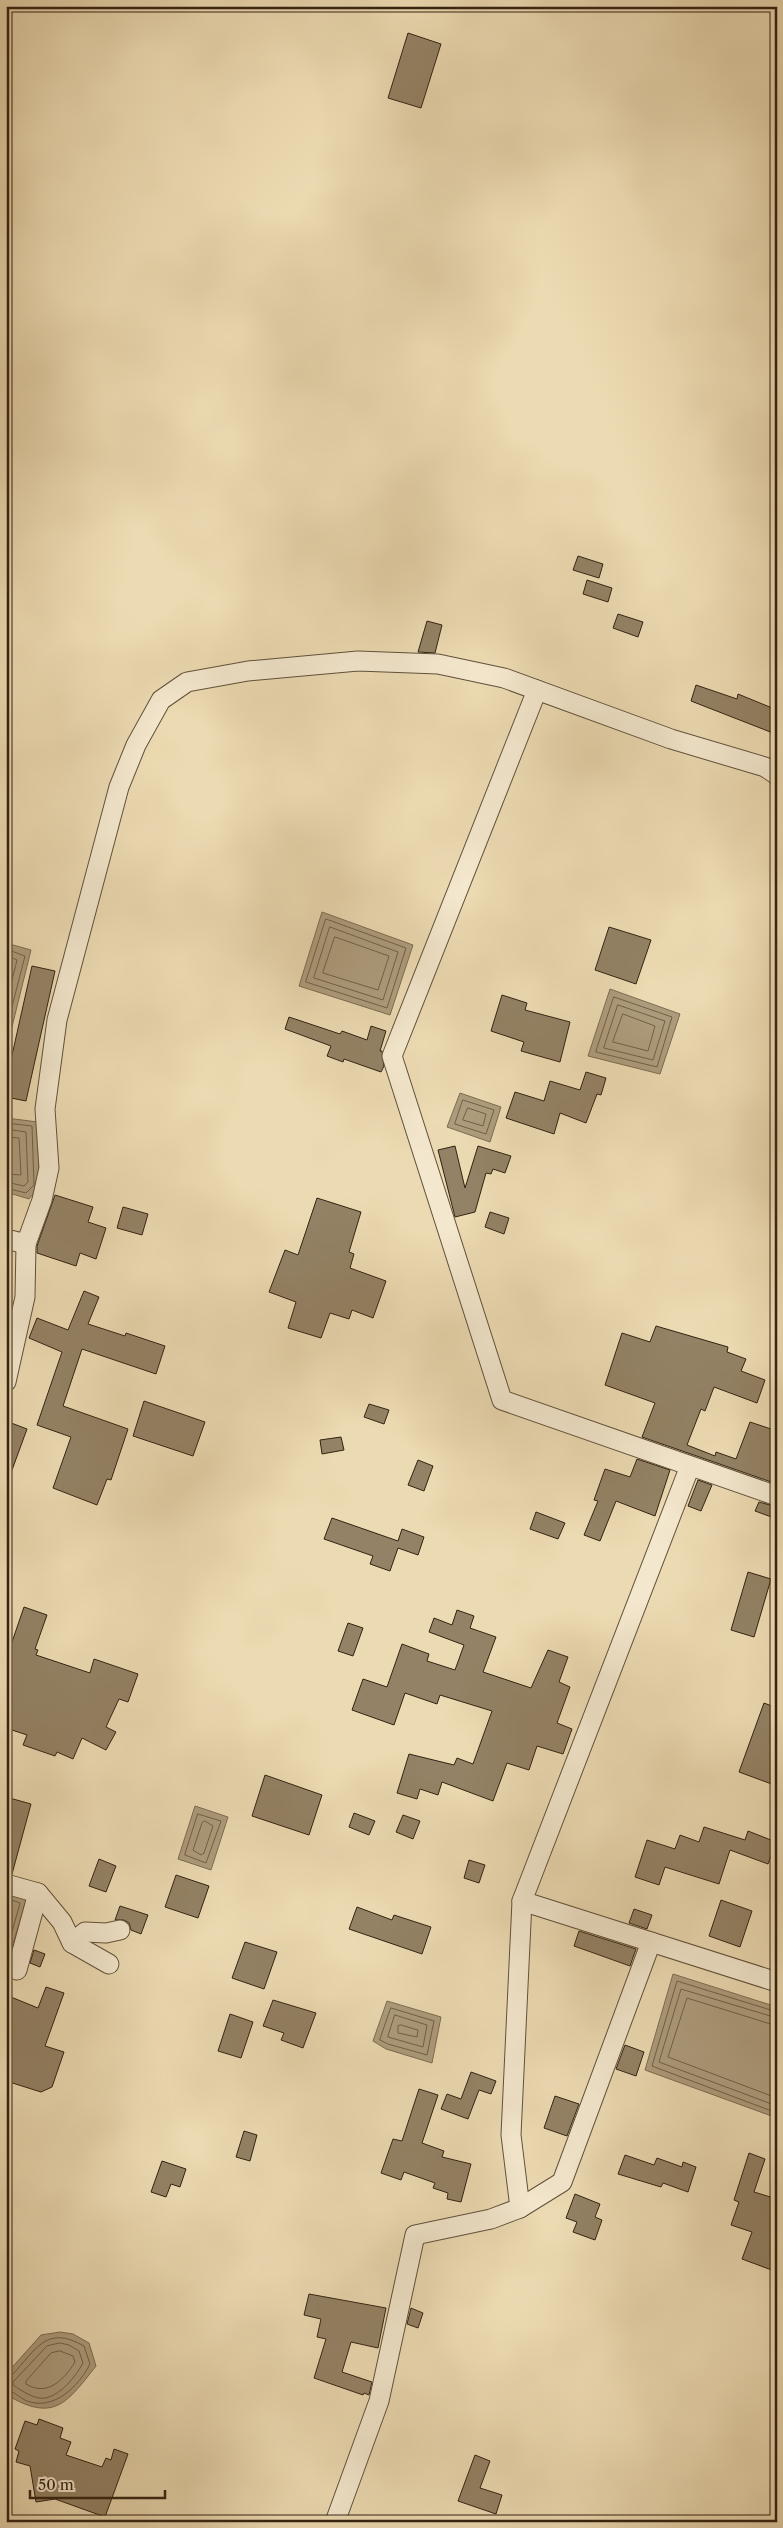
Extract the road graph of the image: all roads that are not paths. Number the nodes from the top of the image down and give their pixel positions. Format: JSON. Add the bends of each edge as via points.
{"nodes":[{"id":1,"x":537,"y":690,"type":"junction"},
{"id":2,"x":777,"y":775,"type":"edge"},
{"id":3,"x":6,"y":1239,"type":"edge"},
{"id":4,"x":26,"y":1244,"type":"junction"},
{"id":5,"x":6,"y":1382,"type":"edge"},
{"id":6,"x":690,"y":1466,"type":"junction"},
{"id":7,"x":777,"y":1496,"type":"edge"},
{"id":8,"x":6,"y":1884,"type":"edge"},
{"id":9,"x":38,"y":1893,"type":"junction"},
{"id":10,"x":522,"y":1901,"type":"junction"},
{"id":11,"x":120,"y":1930,"type":"dead end"},
{"id":12,"x":652,"y":1942,"type":"junction"},
{"id":13,"x":72,"y":1943,"type":"junction"},
{"id":14,"x":109,"y":1964,"type":"dead end"},
{"id":15,"x":17,"y":1970,"type":"dead end"},
{"id":16,"x":777,"y":1982,"type":"edge"},
{"id":17,"x":520,"y":2208,"type":"junction"},
{"id":18,"x":334,"y":2522,"type":"edge"}],
"edges":[{"from":1,"to":2,"type":"street","via":[[671,739],[765,767]]},
{"from":1,"to":4,"type":"street","via":[[504,678],[438,664],[358,661],[248,671],[187,682],[161,700],[136,744],[119,788],[57,1020],[45,1109],[49,1168],[42,1200]]},
{"from":1,"to":6,"type":"street","via":[[392,1056],[502,1400]]},
{"from":3,"to":4,"type":"street"},
{"from":4,"to":5,"type":"street","via":[[25,1297]]},
{"from":6,"to":7,"type":"street"},
{"from":6,"to":10,"type":"street"},
{"from":8,"to":9,"type":"street"},
{"from":9,"to":13,"type":"street","via":[[62,1922]]},
{"from":9,"to":15,"type":"street"},
{"from":10,"to":12,"type":"street"},
{"from":10,"to":17,"type":"street","via":[[511,2135]]},
{"from":11,"to":13,"type":"street","via":[[84,1932]]},
{"from":12,"to":16,"type":"street"},
{"from":12,"to":17,"type":"street","via":[[562,2182]]},
{"from":13,"to":14,"type":"street"},
{"from":17,"to":18,"type":"street","via":[[491,2219],[415,2235],[378,2401]]}]}
